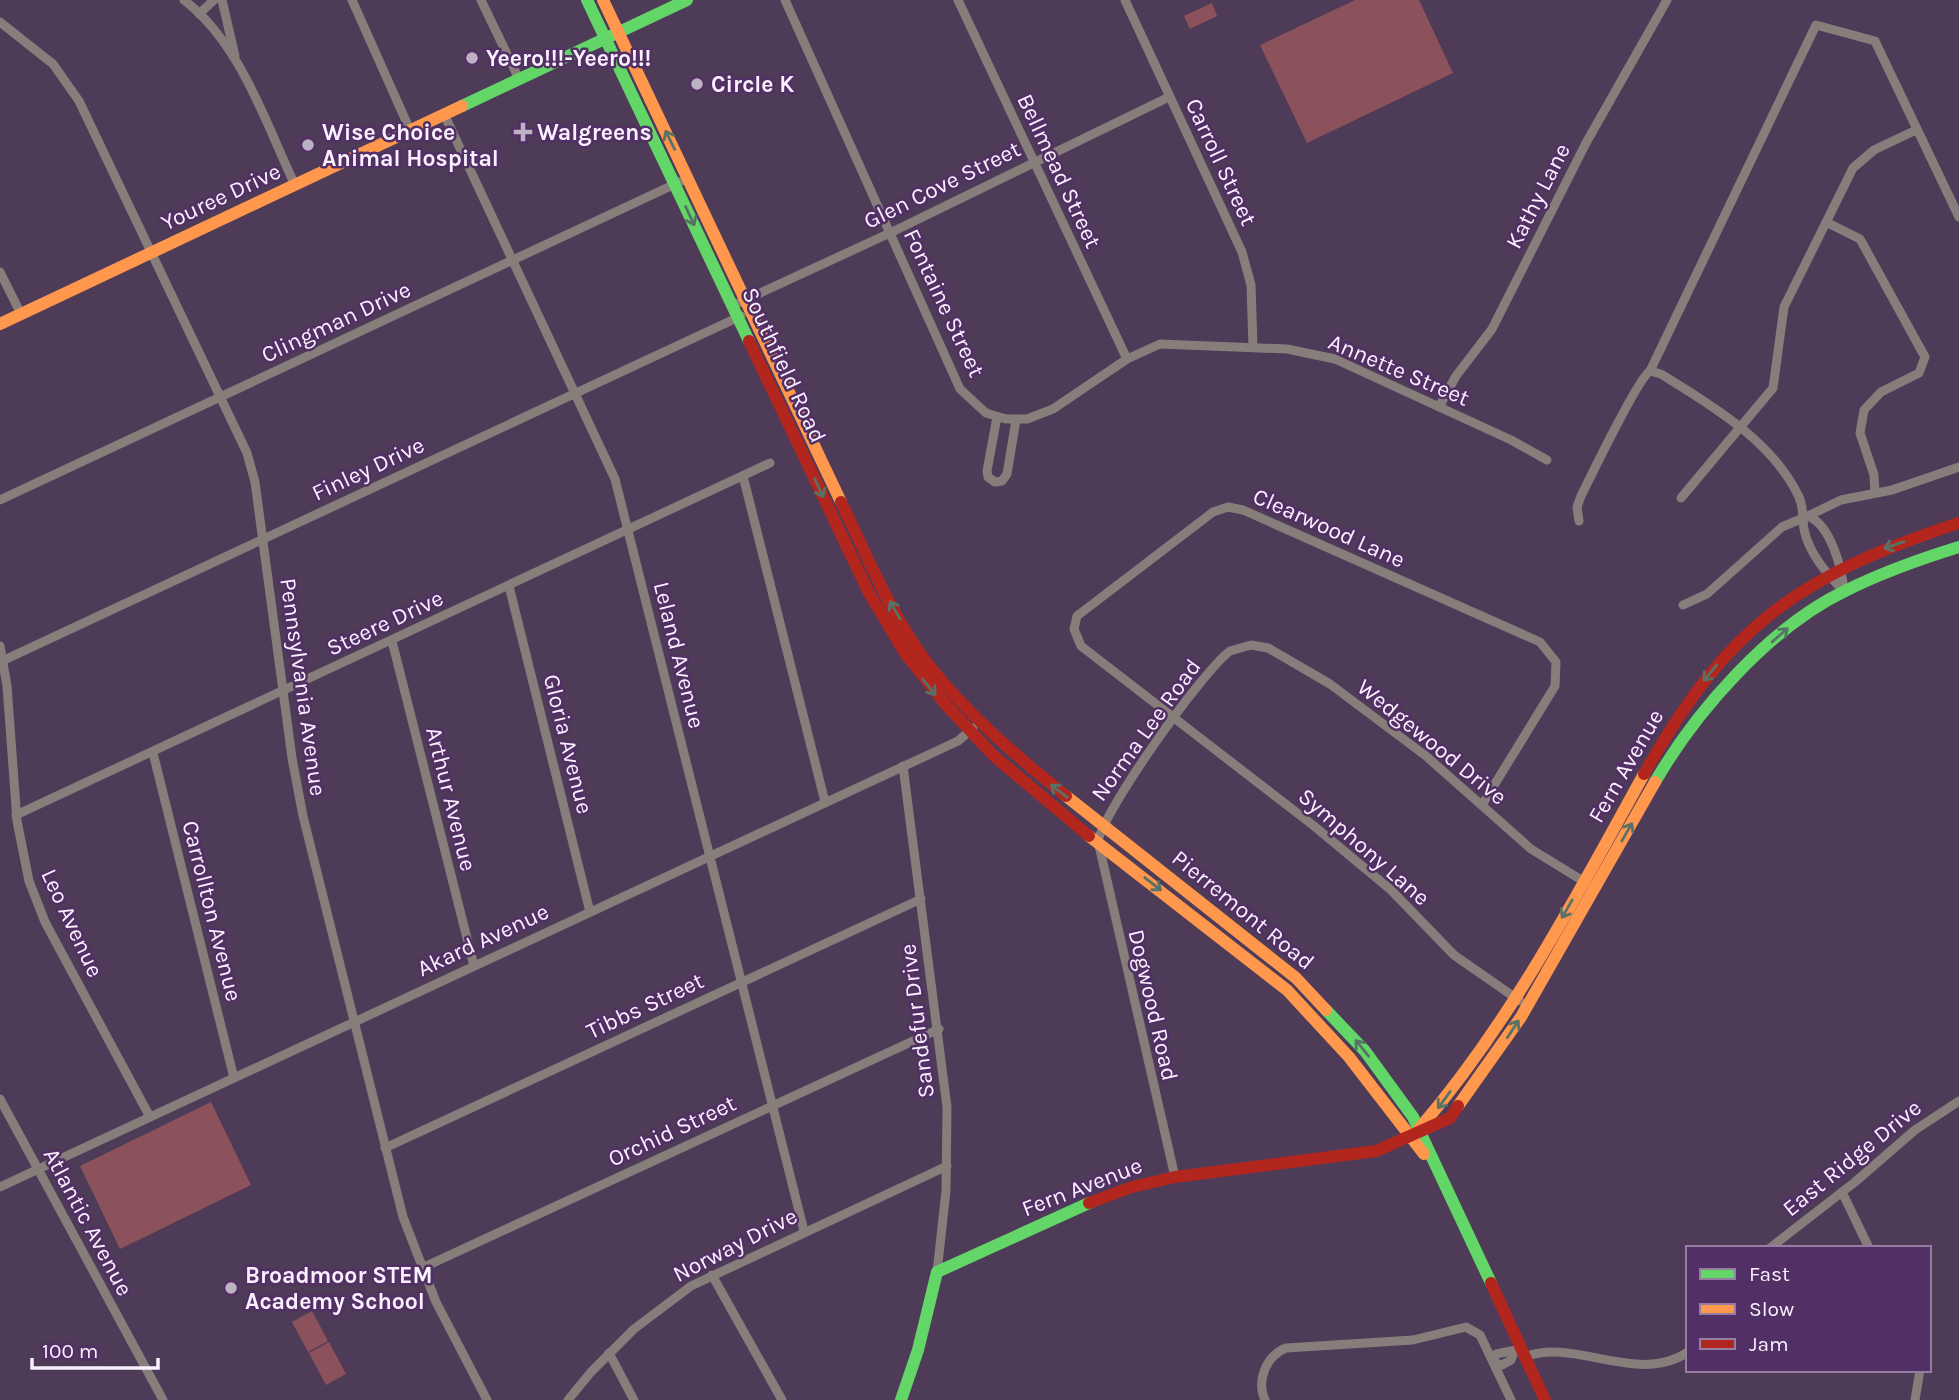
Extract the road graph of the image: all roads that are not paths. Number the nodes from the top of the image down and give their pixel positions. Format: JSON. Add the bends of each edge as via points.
{"nodes":[{"id":1,"x":184,"y":0,"type":"edge"},
{"id":2,"x":214,"y":0,"type":"edge"},
{"id":3,"x":222,"y":0,"type":"edge"},
{"id":4,"x":352,"y":0,"type":"edge"},
{"id":5,"x":481,"y":0,"type":"edge"},
{"id":6,"x":587,"y":0,"type":"edge"},
{"id":7,"x":603,"y":0,"type":"edge"},
{"id":8,"x":687,"y":0,"type":"edge"},
{"id":9,"x":785,"y":0,"type":"edge"},
{"id":10,"x":958,"y":0,"type":"edge"},
{"id":11,"x":1125,"y":0,"type":"edge"},
{"id":12,"x":1667,"y":0,"type":"edge"},
{"id":13,"x":199,"y":14,"type":"junction"},
{"id":14,"x":0,"y":22,"type":"edge"},
{"id":15,"x":619,"y":33,"type":"junction"},
{"id":16,"x":605,"y":40,"type":"junction"},
{"id":17,"x":238,"y":64,"type":"junction"},
{"id":18,"x":519,"y":79,"type":"junction"},
{"id":19,"x":1169,"y":97,"type":"junction"},
{"id":20,"x":444,"y":114,"type":"junction"},
{"id":21,"x":410,"y":130,"type":"junction"},
{"id":22,"x":1916,"y":130,"type":"junction"},
{"id":23,"x":1033,"y":161,"type":"junction"},
{"id":24,"x":688,"y":178,"type":"junction"},
{"id":25,"x":675,"y":184,"type":"junction"},
{"id":26,"x":295,"y":185,"type":"junction"},
{"id":27,"x":1959,"y":217,"type":"edge"},
{"id":28,"x":1826,"y":222,"type":"junction"},
{"id":29,"x":890,"y":233,"type":"junction"},
{"id":30,"x":152,"y":252,"type":"junction"},
{"id":31,"x":513,"y":260,"type":"junction"},
{"id":32,"x":0,"y":272,"type":"edge"},
{"id":33,"x":749,"y":305,"type":"junction"},
{"id":34,"x":735,"y":311,"type":"junction"},
{"id":35,"x":21,"y":314,"type":"junction"},
{"id":36,"x":0,"y":324,"type":"edge"},
{"id":37,"x":1253,"y":346,"type":"junction"},
{"id":38,"x":1127,"y":359,"type":"junction"},
{"id":39,"x":1650,"y":371,"type":"junction"},
{"id":40,"x":575,"y":393,"type":"junction"},
{"id":41,"x":222,"y":396,"type":"junction"},
{"id":42,"x":1439,"y":407,"type":"junction"},
{"id":43,"x":997,"y":417,"type":"junction"},
{"id":44,"x":1016,"y":420,"type":"junction"},
{"id":45,"x":1739,"y":428,"type":"junction"},
{"id":46,"x":814,"y":444,"type":"junction"},
{"id":47,"x":801,"y":450,"type":"junction"},
{"id":48,"x":1547,"y":460,"type":"dead end"},
{"id":49,"x":770,"y":463,"type":"dead end"},
{"id":50,"x":1959,"y":467,"type":"edge"},
{"id":51,"x":743,"y":476,"type":"junction"},
{"id":52,"x":1875,"y":493,"type":"junction"},
{"id":53,"x":1681,"y":498,"type":"dead end"},
{"id":54,"x":0,"y":500,"type":"edge"},
{"id":55,"x":1804,"y":517,"type":"junction"},
{"id":56,"x":1579,"y":521,"type":"dead end"},
{"id":57,"x":1959,"y":523,"type":"edge"},
{"id":58,"x":628,"y":530,"type":"junction"},
{"id":59,"x":856,"y":532,"type":"junction"},
{"id":60,"x":843,"y":538,"type":"junction"},
{"id":61,"x":263,"y":539,"type":"junction"},
{"id":62,"x":1959,"y":547,"type":"edge"},
{"id":63,"x":1842,"y":570,"type":"junction"},
{"id":64,"x":1829,"y":577,"type":"junction"},
{"id":65,"x":509,"y":586,"type":"junction"},
{"id":66,"x":1844,"y":591,"type":"junction"},
{"id":67,"x":1683,"y":605,"type":"dead end"},
{"id":68,"x":912,"y":639,"type":"junction"},
{"id":69,"x":392,"y":642,"type":"junction"},
{"id":70,"x":0,"y":646,"type":"edge"},
{"id":71,"x":900,"y":646,"type":"junction"},
{"id":72,"x":1236,"y":649,"type":"joint"},
{"id":73,"x":2,"y":662,"type":"edge"},
{"id":74,"x":283,"y":692,"type":"junction"},
{"id":75,"x":1175,"y":719,"type":"junction"},
{"id":76,"x":979,"y":723,"type":"junction"},
{"id":77,"x":968,"y":732,"type":"junction"},
{"id":78,"x":153,"y":753,"type":"junction"},
{"id":79,"x":903,"y":766,"type":"junction"},
{"id":80,"x":825,"y":802,"type":"junction"},
{"id":81,"x":1482,"y":805,"type":"junction"},
{"id":82,"x":16,"y":816,"type":"junction"},
{"id":83,"x":1102,"y":824,"type":"junction"},
{"id":84,"x":1098,"y":841,"type":"junction"},
{"id":85,"x":710,"y":856,"type":"junction"},
{"id":86,"x":1142,"y":856,"type":"junction"},
{"id":87,"x":1134,"y":869,"type":"junction"},
{"id":88,"x":1583,"y":881,"type":"junction"},
{"id":89,"x":1597,"y":888,"type":"junction"},
{"id":90,"x":921,"y":899,"type":"junction"},
{"id":91,"x":590,"y":912,"type":"junction"},
{"id":92,"x":1273,"y":960,"type":"junction"},
{"id":93,"x":474,"y":965,"type":"junction"},
{"id":94,"x":1264,"y":970,"type":"junction"},
{"id":95,"x":741,"y":983,"type":"junction"},
{"id":96,"x":1515,"y":998,"type":"junction"},
{"id":97,"x":1528,"y":1005,"type":"junction"},
{"id":98,"x":353,"y":1022,"type":"junction"},
{"id":99,"x":939,"y":1029,"type":"junction"},
{"id":100,"x":234,"y":1078,"type":"junction"},
{"id":101,"x":0,"y":1099,"type":"edge"},
{"id":102,"x":1959,"y":1101,"type":"edge"},
{"id":103,"x":772,"y":1106,"type":"junction"},
{"id":104,"x":150,"y":1117,"type":"junction"},
{"id":105,"x":1415,"y":1132,"type":"junction"},
{"id":106,"x":385,"y":1148,"type":"junction"},
{"id":107,"x":947,"y":1166,"type":"junction"},
{"id":108,"x":38,"y":1170,"type":"junction"},
{"id":109,"x":1175,"y":1177,"type":"junction"},
{"id":110,"x":0,"y":1187,"type":"edge"},
{"id":111,"x":1842,"y":1192,"type":"junction"},
{"id":112,"x":804,"y":1231,"type":"junction"},
{"id":113,"x":1773,"y":1246,"type":"edge"},
{"id":114,"x":1868,"y":1246,"type":"edge"},
{"id":115,"x":422,"y":1268,"type":"junction"},
{"id":116,"x":937,"y":1272,"type":"junction"},
{"id":117,"x":712,"y":1275,"type":"junction"},
{"id":118,"x":609,"y":1353,"type":"junction"},
{"id":119,"x":1520,"y":1353,"type":"junction"},
{"id":120,"x":1686,"y":1353,"type":"edge"},
{"id":121,"x":1493,"y":1362,"type":"junction"},
{"id":122,"x":1920,"y":1372,"type":"edge"},
{"id":123,"x":1264,"y":1398,"type":"edge"},
{"id":124,"x":163,"y":1400,"type":"edge"},
{"id":125,"x":487,"y":1400,"type":"edge"},
{"id":126,"x":568,"y":1400,"type":"edge"},
{"id":127,"x":634,"y":1400,"type":"edge"},
{"id":128,"x":782,"y":1400,"type":"edge"},
{"id":129,"x":901,"y":1400,"type":"edge"},
{"id":130,"x":1511,"y":1400,"type":"edge"},
{"id":131,"x":1545,"y":1400,"type":"edge"},
{"id":132,"x":1915,"y":1400,"type":"edge"}],
"edges":[{"from":1,"to":13,"type":"street"},
{"from":2,"to":13,"type":"street"},
{"from":3,"to":17,"type":"street"},
{"from":4,"to":21,"type":"street"},
{"from":5,"to":18,"type":"street"},
{"from":6,"to":16,"type":"main road","name":"Southfield Road"},
{"from":7,"to":15,"type":"main road","name":"Southfield Road"},
{"from":8,"to":15,"type":"main road","name":"Youree Drive"},
{"from":9,"to":29,"type":"street","name":"Fontaine Street"},
{"from":10,"to":23,"type":"street","name":"Bellmead Street"},
{"from":11,"to":19,"type":"street","name":"Carroll Street"},
{"from":12,"to":42,"type":"street","name":"Kathy Lane","via":[[1586,143],[1492,330],[1456,376]]},
{"from":13,"to":17,"type":"street"},
{"from":14,"to":30,"type":"street","name":"Pennsylvania Avenue","via":[[52,64],[79,101]]},
{"from":15,"to":16,"type":"main road","name":"Youree Drive"},
{"from":24,"to":15,"type":"main road","name":"Southfield Road","one_way":true},
{"from":16,"to":18,"type":"main road","name":"Youree Drive"},
{"from":16,"to":25,"type":"main road","name":"Southfield Road"},
{"from":17,"to":26,"type":"street"},
{"from":18,"to":20,"type":"main road","name":"Youree Drive"},
{"from":19,"to":23,"type":"street","name":"Glen Cove Street"},
{"from":19,"to":37,"type":"street","name":"Carroll Street","via":[[1242,252],[1251,285]]},
{"from":20,"to":21,"type":"main road","name":"Youree Drive"},
{"from":20,"to":31,"type":"street","name":"Leland Avenue"},
{"from":21,"to":26,"type":"main road","name":"Youree Drive"},
{"from":22,"to":27,"type":"street"},
{"from":22,"to":28,"type":"street","via":[[1874,150],[1853,168]]},
{"from":22,"to":39,"type":"street","via":[[1875,41],[1816,25]]},
{"from":23,"to":29,"type":"street","name":"Glen Cove Street"},
{"from":23,"to":38,"type":"street","name":"Bellmead Street"},
{"from":24,"to":25,"type":"street","name":"Clingman Drive"},
{"from":24,"to":33,"type":"main road","name":"Southfield Road"},
{"from":25,"to":31,"type":"street","name":"Clingman Drive"},
{"from":25,"to":34,"type":"main road","name":"Southfield Road","one_way":true},
{"from":26,"to":30,"type":"main road","name":"Youree Drive"},
{"from":28,"to":45,"type":"street","via":[[1784,307],[1773,388]]},
{"from":28,"to":52,"type":"street","via":[[1860,239],[1925,357],[1919,373],[1881,393],[1864,410],[1860,433]]},
{"from":29,"to":33,"type":"street","name":"Glen Cove Street"},
{"from":29,"to":43,"type":"street","name":"Fontaine Street","via":[[960,389],[974,405]]},
{"from":30,"to":35,"type":"main road","name":"Youree Drive"},
{"from":30,"to":41,"type":"street","name":"Pennsylvania Avenue"},
{"from":31,"to":40,"type":"street","name":"Leland Avenue"},
{"from":31,"to":41,"type":"street","name":"Clingman Drive"},
{"from":32,"to":35,"type":"street"},
{"from":33,"to":34,"type":"street","name":"Glen Cove Street"},
{"from":33,"to":46,"type":"main road","name":"Southfield Road"},
{"from":34,"to":40,"type":"street","name":"Finley Drive"},
{"from":34,"to":47,"type":"main road","name":"Southfield Road"},
{"from":35,"to":36,"type":"main road","name":"Youree Drive"},
{"from":37,"to":38,"type":"street","name":"Annette Street","via":[[1176,342],[1145,348]]},
{"from":37,"to":42,"type":"street","name":"Annette Street","via":[[1335,359]]},
{"from":38,"to":44,"type":"street","name":"Annette Street","via":[[1053,409]]},
{"from":39,"to":45,"type":"street","via":[[1694,393]]},
{"from":39,"to":56,"type":"street","via":[[1639,382],[1588,480],[1577,506]]},
{"from":40,"to":58,"type":"street","name":"Leland Avenue","via":[[615,480]]},
{"from":40,"to":61,"type":"street","name":"Finley Drive"},
{"from":41,"to":54,"type":"street","name":"Clingman Drive"},
{"from":41,"to":61,"type":"street","name":"Pennsylvania Avenue","via":[[252,470]]},
{"from":42,"to":48,"type":"street","name":"Annette Street"},
{"from":43,"to":44,"type":"street","name":"Annette Street"},
{"from":43,"to":44,"type":"street","via":[[987,471],[995,482],[1007,474]]},
{"from":45,"to":53,"type":"street"},
{"from":45,"to":55,"type":"street","via":[[1785,474],[1800,498]]},
{"from":46,"to":47,"type":"main road"},
{"from":46,"to":59,"type":"main road","name":"Southfield Road"},
{"from":47,"to":60,"type":"main road","name":"Southfield Road","one_way":true},
{"from":49,"to":51,"type":"street","name":"Steere Drive"},
{"from":50,"to":52,"type":"street"},
{"from":51,"to":58,"type":"street","name":"Steere Drive"},
{"from":51,"to":80,"type":"street"},
{"from":52,"to":55,"type":"street","via":[[1841,500]]},
{"from":55,"to":63,"type":"street","via":[[1822,526]]},
{"from":55,"to":64,"type":"street","via":[[1804,529]]},
{"from":55,"to":67,"type":"street","via":[[1782,527],[1707,594]]},
{"from":57,"to":63,"type":"main road","name":"Fern Avenue","one_way":true,"via":[[1868,554]]},
{"from":58,"to":65,"type":"street","name":"Steere Drive"},
{"from":58,"to":85,"type":"street","name":"Leland Avenue"},
{"from":59,"to":60,"type":"main road"},
{"from":68,"to":59,"type":"main road","name":"Southfield Road","one_way":true},
{"from":60,"to":71,"type":"main road","name":"Southfield Road"},
{"from":61,"to":73,"type":"street","name":"Finley Drive"},
{"from":61,"to":74,"type":"street","name":"Pennsylvania Avenue"},
{"from":62,"to":66,"type":"main road","name":"Fern Avenue"},
{"from":63,"to":64,"type":"main road","name":"Fern Avenue"},
{"from":63,"to":66,"type":"street"},
{"from":64,"to":66,"type":"street"},
{"from":64,"to":88,"type":"main road","name":"Fern Avenue","one_way":true,"via":[[1773,610],[1707,676],[1647,765]]},
{"from":65,"to":69,"type":"street","name":"Steere Drive"},
{"from":65,"to":91,"type":"street","name":"Gloria Avenue"},
{"from":89,"to":66,"type":"main road","name":"Fern Avenue","one_way":true,"via":[[1658,777],[1701,715],[1780,634]]},
{"from":68,"to":71,"type":"main road"},
{"from":68,"to":76,"type":"main road","name":"Southfield Road"},
{"from":69,"to":74,"type":"street","name":"Steere Drive"},
{"from":69,"to":93,"type":"street","name":"Arthur Avenue"},
{"from":70,"to":73,"type":"street","name":"Leo Avenue"},
{"from":71,"to":77,"type":"main road","name":"Southfield Road","one_way":true},
{"from":72,"to":75,"type":"street","name":"Norma Lee Road","via":[[1220,661]]},
{"from":72,"to":81,"type":"street","name":"Wedgewood Drive","via":[[1251,645],[1268,648],[1311,672],[1411,743]]},
{"from":73,"to":82,"type":"street","name":"Leo Avenue"},
{"from":74,"to":78,"type":"street","name":"Steere Drive"},
{"from":74,"to":98,"type":"street","name":"Pennsylvania Avenue","via":[[303,816]]},
{"from":75,"to":81,"type":"street","name":"Clearwood Lane","via":[[1081,646],[1074,629],[1076,620],[1093,601],[1213,512],[1243,510],[1540,642],[1551,653],[1557,667],[1555,686]]},
{"from":75,"to":83,"type":"street","name":"Norma Lee Road"},
{"from":75,"to":96,"type":"street","name":"Symphony Lane","via":[[1379,879],[1454,955]]},
{"from":76,"to":77,"type":"street","name":"Akard Avenue"},
{"from":83,"to":76,"type":"main road","name":"Pierremont Road","one_way":true},
{"from":77,"to":79,"type":"street","name":"Akard Avenue"},
{"from":77,"to":84,"type":"main road","name":"Pierremont Road"},
{"from":78,"to":82,"type":"street","name":"Steere Drive"},
{"from":78,"to":100,"type":"street","name":"Carrollton Avenue"},
{"from":79,"to":80,"type":"street","name":"Akard Avenue"},
{"from":79,"to":90,"type":"street","name":"Sandefur Drive"},
{"from":80,"to":85,"type":"street","name":"Akard Avenue"},
{"from":81,"to":88,"type":"street","name":"Wedgewood Drive","via":[[1531,849]]},
{"from":82,"to":104,"type":"street","name":"Leo Avenue","via":[[39,909]]},
{"from":83,"to":84,"type":"street","name":"Norma Lee Road"},
{"from":83,"to":86,"type":"main road","name":"Pierremont Road"},
{"from":84,"to":87,"type":"main road","name":"Pierremont Road"},
{"from":84,"to":109,"type":"street","name":"Dogwood Road"},
{"from":85,"to":91,"type":"street","name":"Akard Avenue"},
{"from":85,"to":95,"type":"street","name":"Leland Avenue"},
{"from":86,"to":87,"type":"main road"},
{"from":86,"to":92,"type":"main road","name":"Pierremont Road"},
{"from":87,"to":94,"type":"main road","name":"Pierremont Road","one_way":true},
{"from":88,"to":89,"type":"street","name":"Wedgewood Drive"},
{"from":88,"to":96,"type":"main road","name":"Fern Avenue","one_way":true},
{"from":89,"to":97,"type":"main road","name":"Fern Avenue"},
{"from":90,"to":95,"type":"street","name":"Tibbs Street"},
{"from":90,"to":99,"type":"street","name":"Sandefur Drive"},
{"from":91,"to":93,"type":"street","name":"Akard Avenue"},
{"from":92,"to":94,"type":"main road"},
{"from":105,"to":92,"type":"main road","name":"Pierremont Road","one_way":true,"via":[[1394,1088],[1346,1028]]},
{"from":93,"to":98,"type":"street","name":"Akard Avenue"},
{"from":94,"to":105,"type":"main road","name":"Pierremont Road","via":[[1345,1050]]},
{"from":95,"to":103,"type":"street","name":"Leland Avenue"},
{"from":95,"to":106,"type":"street","name":"Tibbs Street"},
{"from":96,"to":97,"type":"street","name":"Symphony Lane"},
{"from":96,"to":105,"type":"main road","name":"Fern Avenue","one_way":true,"via":[[1474,1062]]},
{"from":105,"to":97,"type":"main road","name":"Fern Avenue","one_way":true,"via":[[1450,1118]]},
{"from":98,"to":100,"type":"street","name":"Akard Avenue"},
{"from":98,"to":106,"type":"street","name":"Pennsylvania Avenue"},
{"from":99,"to":103,"type":"street","name":"Orchid Street"},
{"from":99,"to":107,"type":"street","name":"Sandefur Drive"},
{"from":100,"to":104,"type":"street","name":"Akard Avenue"},
{"from":101,"to":108,"type":"street","name":"Atlantic Avenue"},
{"from":102,"to":111,"type":"street","name":"East Ridge Drive","via":[[1915,1130]]},
{"from":103,"to":112,"type":"street","name":"Leland Avenue"},
{"from":103,"to":115,"type":"street","name":"Orchid Street"},
{"from":104,"to":108,"type":"street","name":"Akard Avenue"},
{"from":105,"to":109,"type":"main road","name":"Fern Avenue","via":[[1376,1151]]},
{"from":105,"to":119,"type":"main road","name":"Pierremont Road","via":[[1470,1239]]},
{"from":106,"to":115,"type":"street","name":"Pennsylvania Avenue"},
{"from":107,"to":112,"type":"street","name":"Norway Drive"},
{"from":107,"to":116,"type":"street","name":"Sandefur Drive"},
{"from":108,"to":110,"type":"street","name":"Akard Avenue"},
{"from":108,"to":124,"type":"street","name":"Atlantic Avenue"},
{"from":109,"to":116,"type":"main road","name":"Fern Avenue","via":[[1110,1194]]},
{"from":111,"to":113,"type":"street","name":"East Ridge Drive"},
{"from":111,"to":114,"type":"street"},
{"from":112,"to":117,"type":"street","name":"Norway Drive"},
{"from":115,"to":125,"type":"street","name":"Pennsylvania Avenue"},
{"from":116,"to":129,"type":"main road"},
{"from":117,"to":118,"type":"street","name":"Norway Drive","via":[[662,1306]]},
{"from":117,"to":128,"type":"street"},
{"from":118,"to":126,"type":"street","name":"Norway Drive"},
{"from":118,"to":127,"type":"street"},
{"from":119,"to":120,"type":"street","via":[[1645,1364]]},
{"from":119,"to":121,"type":"street","via":[[1509,1349],[1496,1354]]},
{"from":119,"to":131,"type":"main road","name":"Pierremont Road"},
{"from":121,"to":123,"type":"street","via":[[1480,1335],[1466,1328],[1407,1340],[1293,1347],[1281,1350],[1271,1360],[1262,1377]]},
{"from":121,"to":130,"type":"street"},
{"from":122,"to":132,"type":"street"}]}
